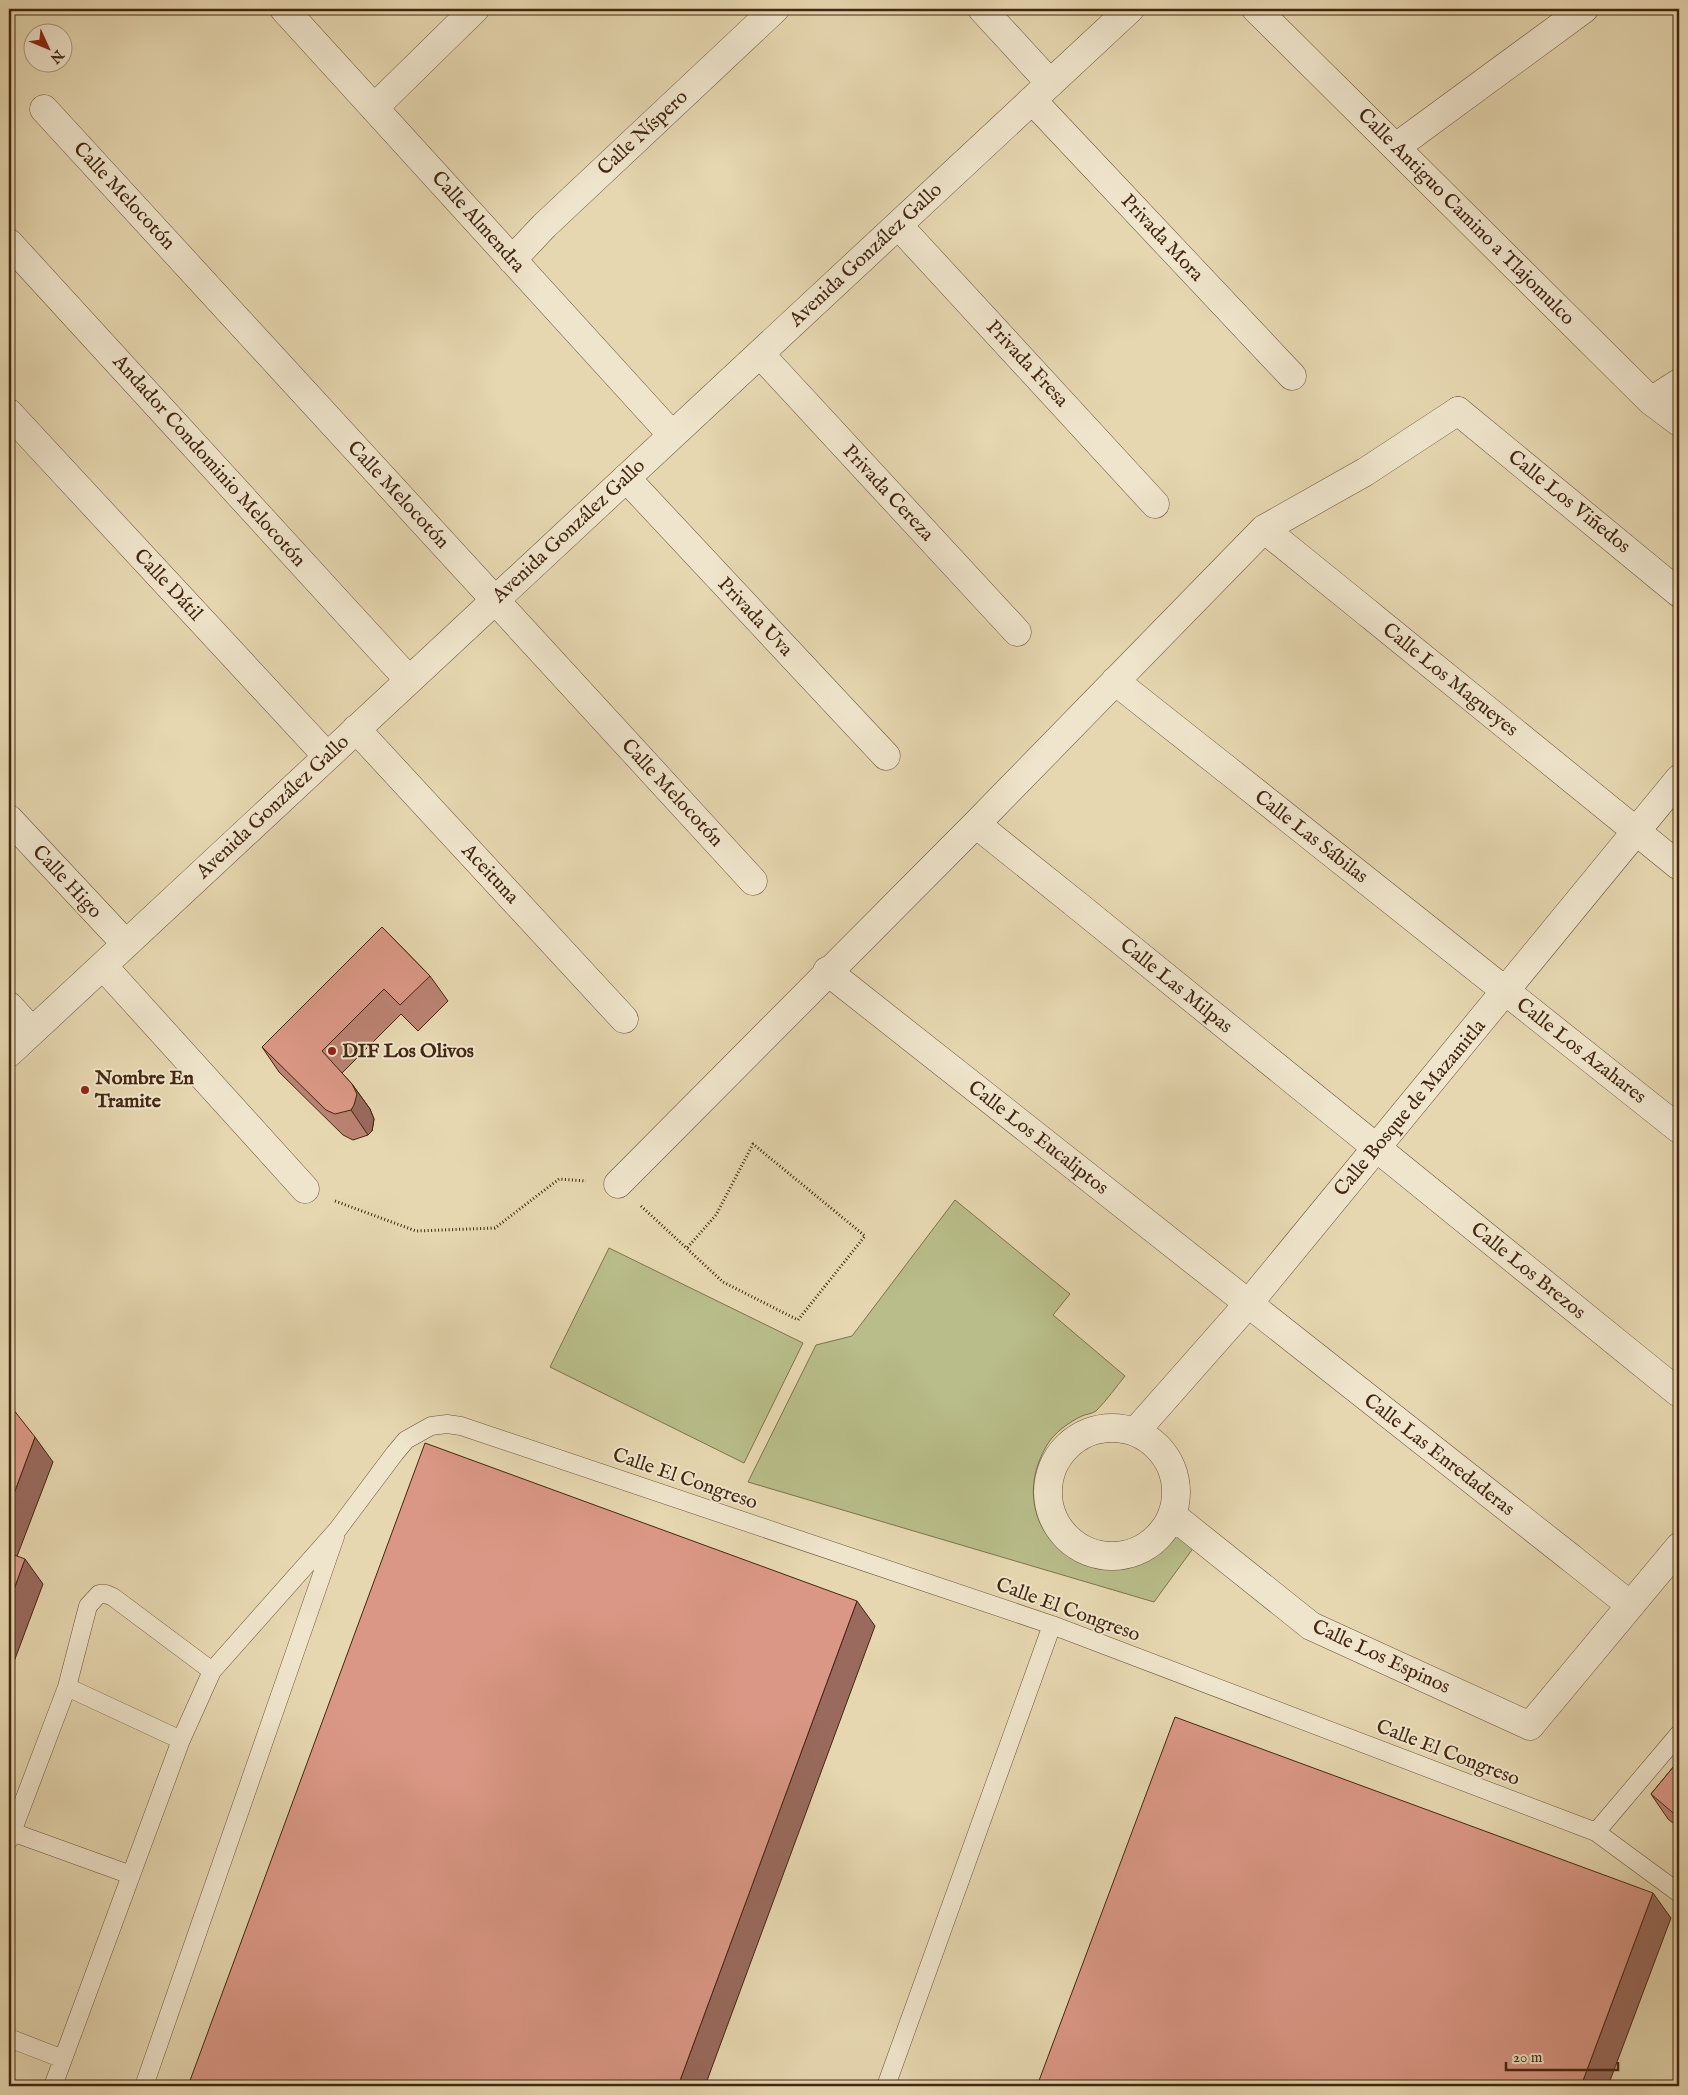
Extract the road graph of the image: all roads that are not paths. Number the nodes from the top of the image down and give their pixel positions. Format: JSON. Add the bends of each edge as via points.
{"nodes":[{"id":1,"x":284,"y":9,"type":"edge"},
{"id":2,"x":475,"y":9,"type":"edge"},
{"id":3,"x":775,"y":9,"type":"edge"},
{"id":4,"x":982,"y":9,"type":"edge"},
{"id":5,"x":1130,"y":9,"type":"edge"},
{"id":6,"x":1256,"y":9,"type":"edge"},
{"id":7,"x":1584,"y":9,"type":"edge"},
{"id":8,"x":1041,"y":91,"type":"junction"},
{"id":9,"x":44,"y":108,"type":"dead end"},
{"id":10,"x":374,"y":108,"type":"junction"},
{"id":11,"x":1396,"y":147,"type":"junction"},
{"id":12,"x":898,"y":225,"type":"junction"},
{"id":13,"x":9,"y":243,"type":"edge"},
{"id":14,"x":512,"y":260,"type":"junction"},
{"id":15,"x":760,"y":354,"type":"junction"},
{"id":16,"x":1292,"y":376,"type":"dead end"},
{"id":17,"x":1679,"y":383,"type":"edge"},
{"id":18,"x":1651,"y":400,"type":"junction"},
{"id":19,"x":9,"y":413,"type":"edge"},
{"id":20,"x":1679,"y":422,"type":"edge"},
{"id":21,"x":672,"y":435,"type":"junction"},
{"id":22,"x":626,"y":478,"type":"junction"},
{"id":23,"x":1155,"y":504,"type":"dead end"},
{"id":24,"x":1264,"y":529,"type":"junction"},
{"id":25,"x":1679,"y":593,"type":"edge"},
{"id":26,"x":495,"y":600,"type":"junction"},
{"id":27,"x":1017,"y":632,"type":"dead end"},
{"id":28,"x":409,"y":680,"type":"junction"},
{"id":29,"x":1115,"y":681,"type":"junction"},
{"id":30,"x":356,"y":729,"type":"junction"},
{"id":31,"x":327,"y":756,"type":"junction"},
{"id":32,"x":886,"y":756,"type":"dead end"},
{"id":33,"x":1679,"y":779,"type":"edge"},
{"id":34,"x":9,"y":819,"type":"edge"},
{"id":35,"x":976,"y":824,"type":"junction"},
{"id":36,"x":1636,"y":831,"type":"junction"},
{"id":37,"x":1679,"y":866,"type":"edge"},
{"id":38,"x":752,"y":880,"type":"dead end"},
{"id":39,"x":126,"y":944,"type":"junction"},
{"id":40,"x":103,"y":966,"type":"junction"},
{"id":41,"x":827,"y":971,"type":"junction"},
{"id":42,"x":1506,"y":992,"type":"junction"},
{"id":43,"x":9,"y":1006,"type":"edge"},
{"id":44,"x":624,"y":1019,"type":"dead end"},
{"id":45,"x":32,"y":1031,"type":"junction"},
{"id":46,"x":9,"y":1053,"type":"edge"},
{"id":47,"x":1679,"y":1129,"type":"edge"},
{"id":48,"x":1376,"y":1148,"type":"junction"},
{"id":49,"x":618,"y":1184,"type":"road end"},
{"id":50,"x":305,"y":1189,"type":"road end"},
{"id":51,"x":1248,"y":1304,"type":"junction"},
{"id":52,"x":1679,"y":1393,"type":"edge"},
{"id":53,"x":1135,"y":1432,"type":"junction"},
{"id":54,"x":1172,"y":1515,"type":"junction"},
{"id":55,"x":338,"y":1529,"type":"junction"},
{"id":56,"x":1679,"y":1547,"type":"edge"},
{"id":57,"x":1630,"y":1605,"type":"junction"},
{"id":58,"x":1052,"y":1625,"type":"junction"},
{"id":59,"x":212,"y":1671,"type":"junction"},
{"id":60,"x":67,"y":1687,"type":"junction"},
{"id":61,"x":1679,"y":1734,"type":"edge"},
{"id":62,"x":181,"y":1740,"type":"junction"},
{"id":63,"x":1596,"y":1832,"type":"junction"},
{"id":64,"x":10,"y":1836,"type":"edge"},
{"id":65,"x":132,"y":1875,"type":"junction"},
{"id":66,"x":1679,"y":1894,"type":"edge"},
{"id":67,"x":9,"y":2038,"type":"edge"},
{"id":68,"x":63,"y":2059,"type":"junction"},
{"id":69,"x":52,"y":2086,"type":"edge"},
{"id":70,"x":144,"y":2086,"type":"edge"},
{"id":71,"x":886,"y":2086,"type":"edge"}],
"edges":[{"from":1,"to":10,"type":"street","name":"Calle Almendra"},
{"from":2,"to":10,"type":"street"},
{"from":3,"to":14,"type":"street","name":"Calle Níspero","via":[[544,226]]},
{"from":4,"to":8,"type":"street","name":"Privada Mora"},
{"from":5,"to":8,"type":"street","name":"Avenida González Gallo"},
{"from":6,"to":11,"type":"street","name":"Calle Antiguo Camino a Tlajomulco"},
{"from":7,"to":11,"type":"street"},
{"from":8,"to":12,"type":"street","name":"Avenida González Gallo"},
{"from":8,"to":16,"type":"street","name":"Privada Mora"},
{"from":9,"to":26,"type":"street","name":"Calle Melocotón"},
{"from":10,"to":14,"type":"street","name":"Calle Almendra"},
{"from":11,"to":18,"type":"street","name":"Calle Antiguo Camino a Tlajomulco"},
{"from":12,"to":15,"type":"street","name":"Avenida González Gallo"},
{"from":12,"to":23,"type":"street","name":"Privada Fresa"},
{"from":13,"to":28,"type":"street","name":"Andador Condominio Melocotón"},
{"from":14,"to":21,"type":"street","name":"Calle Almendra"},
{"from":15,"to":21,"type":"street","name":"Avenida González Gallo"},
{"from":15,"to":27,"type":"street","name":"Privada Cereza"},
{"from":17,"to":18,"type":"street"},
{"from":18,"to":20,"type":"street","name":"Calle Antiguo Camino a Tlajomulco"},
{"from":19,"to":31,"type":"street","name":"Calle Dátil"},
{"from":21,"to":22,"type":"street","name":"Avenida González Gallo"},
{"from":22,"to":26,"type":"street","name":"Avenida González Gallo"},
{"from":22,"to":32,"type":"street","name":"Privada Uva"},
{"from":24,"to":25,"type":"street","name":"Calle Los Viñedos","via":[[1365,472],[1458,411]]},
{"from":24,"to":29,"type":"street"},
{"from":24,"to":36,"type":"street","name":"Calle Los Magueyes"},
{"from":26,"to":28,"type":"street","name":"Avenida González Gallo"},
{"from":26,"to":38,"type":"street","name":"Calle Melocotón"},
{"from":28,"to":30,"type":"street","name":"Avenida González Gallo"},
{"from":29,"to":35,"type":"street"},
{"from":29,"to":42,"type":"street","name":"Calle Las Sábilas"},
{"from":30,"to":31,"type":"street","name":"Avenida González Gallo"},
{"from":30,"to":44,"type":"street","name":"Aceituna"},
{"from":31,"to":39,"type":"street","name":"Avenida González Gallo"},
{"from":33,"to":36,"type":"street","name":"Calle Bosque de Mazamitla"},
{"from":34,"to":39,"type":"street","name":"Calle Higo"},
{"from":35,"to":41,"type":"street"},
{"from":35,"to":48,"type":"street","name":"Calle Las Milpas"},
{"from":36,"to":37,"type":"street","name":"Calle Los Magueyes"},
{"from":36,"to":42,"type":"street","name":"Calle Bosque de Mazamitla"},
{"from":39,"to":40,"type":"street","name":"Avenida González Gallo"},
{"from":40,"to":45,"type":"street","name":"Avenida González Gallo"},
{"from":40,"to":50,"type":"street"},
{"from":41,"to":49,"type":"street"},
{"from":41,"to":51,"type":"street","name":"Calle Los Eucaliptos"},
{"from":42,"to":47,"type":"street","name":"Calle Los Azahares"},
{"from":42,"to":48,"type":"street","name":"Calle Bosque de Mazamitla"},
{"from":43,"to":45,"type":"street"},
{"from":45,"to":46,"type":"street","name":"Avenida González Gallo"},
{"from":48,"to":51,"type":"street","name":"Calle Bosque de Mazamitla"},
{"from":48,"to":52,"type":"street","name":"Calle Los Brezos"},
{"from":51,"to":53,"type":"street","name":"Calle Bosque de Mazamitla"},
{"from":51,"to":57,"type":"street","name":"Calle Las Enredaderas"},
{"from":53,"to":54,"type":"street","via":[[1157,1446],[1171,1467],[1176,1491]]},
{"from":53,"to":54,"type":"street","via":[[1111,1428],[1086,1434],[1066,1448],[1051,1470],[1047,1494],[1053,1518],[1067,1539],[1089,1552],[1113,1556],[1136,1552],[1158,1537]]},
{"from":54,"to":57,"type":"street","name":"Calle Los Espinos","via":[[1311,1626],[1530,1726]]},
{"from":55,"to":58,"type":"lane","name":"Calle El Congreso","via":[[406,1440],[421,1431],[446,1424],[461,1426]]},
{"from":55,"to":59,"type":"lane"},
{"from":55,"to":70,"type":"lane"},
{"from":56,"to":57,"type":"street"},
{"from":58,"to":63,"type":"lane","name":"Calle El Congreso"},
{"from":58,"to":71,"type":"lane"},
{"from":59,"to":60,"type":"lane","via":[[113,1597],[99,1594],[88,1606]]},
{"from":59,"to":62,"type":"lane"},
{"from":60,"to":62,"type":"lane"},
{"from":60,"to":64,"type":"lane"},
{"from":61,"to":63,"type":"lane"},
{"from":62,"to":65,"type":"lane"},
{"from":63,"to":66,"type":"lane","name":"Calle El Congreso"},
{"from":64,"to":65,"type":"lane"},
{"from":65,"to":68,"type":"lane"},
{"from":67,"to":68,"type":"lane"},
{"from":68,"to":69,"type":"lane"}]}
